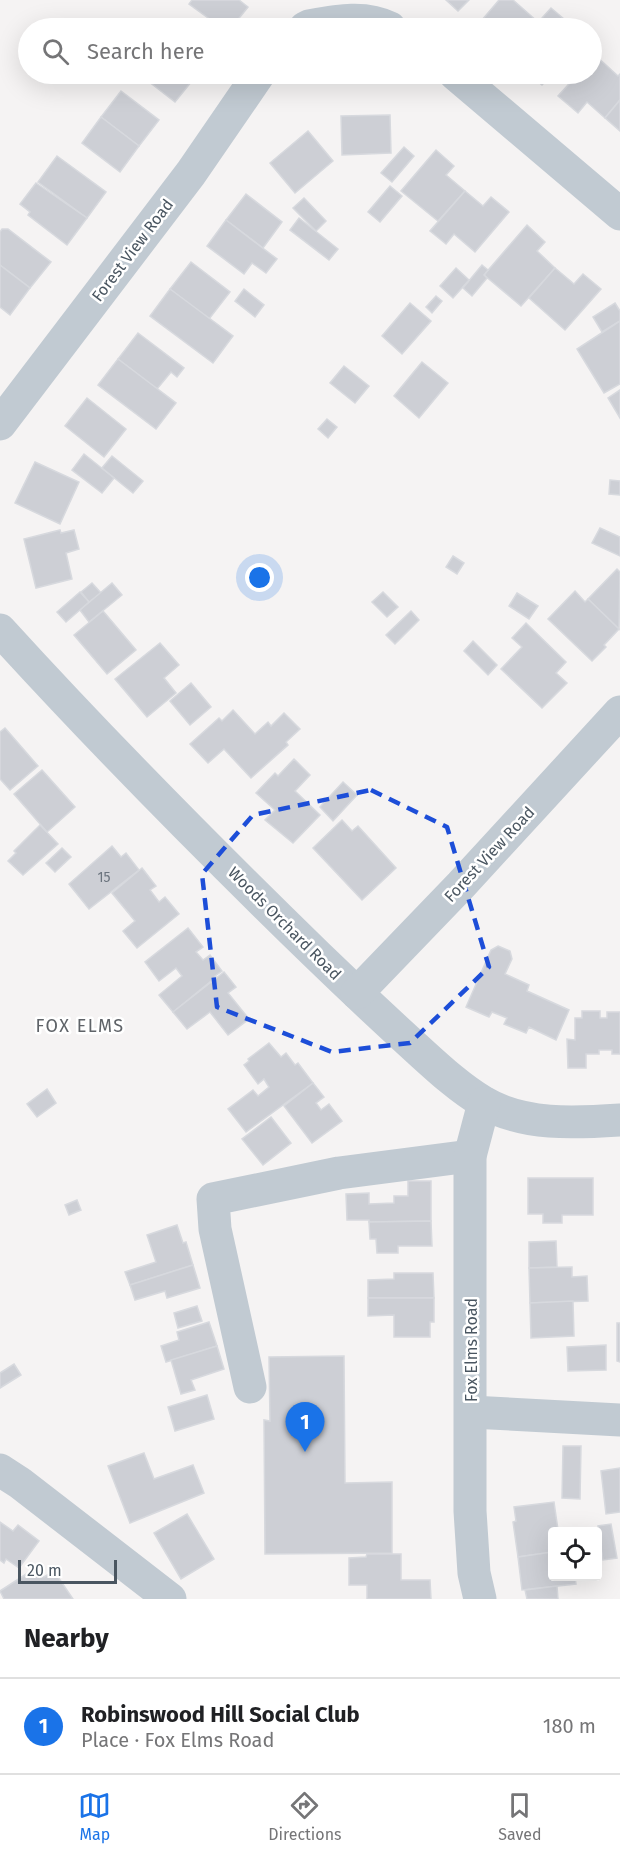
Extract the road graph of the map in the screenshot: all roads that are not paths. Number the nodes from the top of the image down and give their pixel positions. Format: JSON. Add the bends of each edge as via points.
{"nodes":[{"id":1,"x":252,"y":84,"type":"edge"},
{"id":2,"x":467,"y":84,"type":"edge"},
{"id":3,"x":620,"y":214,"type":"edge"},
{"id":4,"x":0,"y":424,"type":"edge"},
{"id":5,"x":0,"y":630,"type":"edge"},
{"id":6,"x":620,"y":712,"type":"edge"},
{"id":7,"x":357,"y":993,"type":"junction"},
{"id":8,"x":483,"y":1102,"type":"junction"},
{"id":9,"x":620,"y":1120,"type":"edge"},
{"id":10,"x":470,"y":1156,"type":"junction"},
{"id":11,"x":250,"y":1388,"type":"dead end"},
{"id":12,"x":471,"y":1412,"type":"junction"},
{"id":13,"x":620,"y":1420,"type":"edge"},
{"id":14,"x":0,"y":1470,"type":"edge"},
{"id":15,"x":170,"y":1599,"type":"edge"},
{"id":16,"x":480,"y":1599,"type":"edge"}],
"edges":[{"from":1,"to":4,"type":"street","name":"Forest View Road","via":[[191,173]]},
{"from":2,"to":3,"type":"street"},
{"from":5,"to":7,"type":"street","name":"Woods Orchard Road","via":[[122,761]]},
{"from":6,"to":7,"type":"street","name":"Forest View Road"},
{"from":7,"to":8,"type":"street","name":"Woods Orchard Road","via":[[449,1077]]},
{"from":8,"to":9,"type":"street","name":"Woods Orchard Road","via":[[527,1119],[579,1123]]},
{"from":8,"to":10,"type":"street","name":"Fox Elms Road"},
{"from":10,"to":11,"type":"street","via":[[339,1173],[213,1199],[215,1229]]},
{"from":10,"to":12,"type":"street","name":"Fox Elms Road"},
{"from":12,"to":13,"type":"street"},
{"from":12,"to":16,"type":"street","name":"Fox Elms Road","via":[[470,1511],[474,1573]]},
{"from":14,"to":15,"type":"street"}]}
